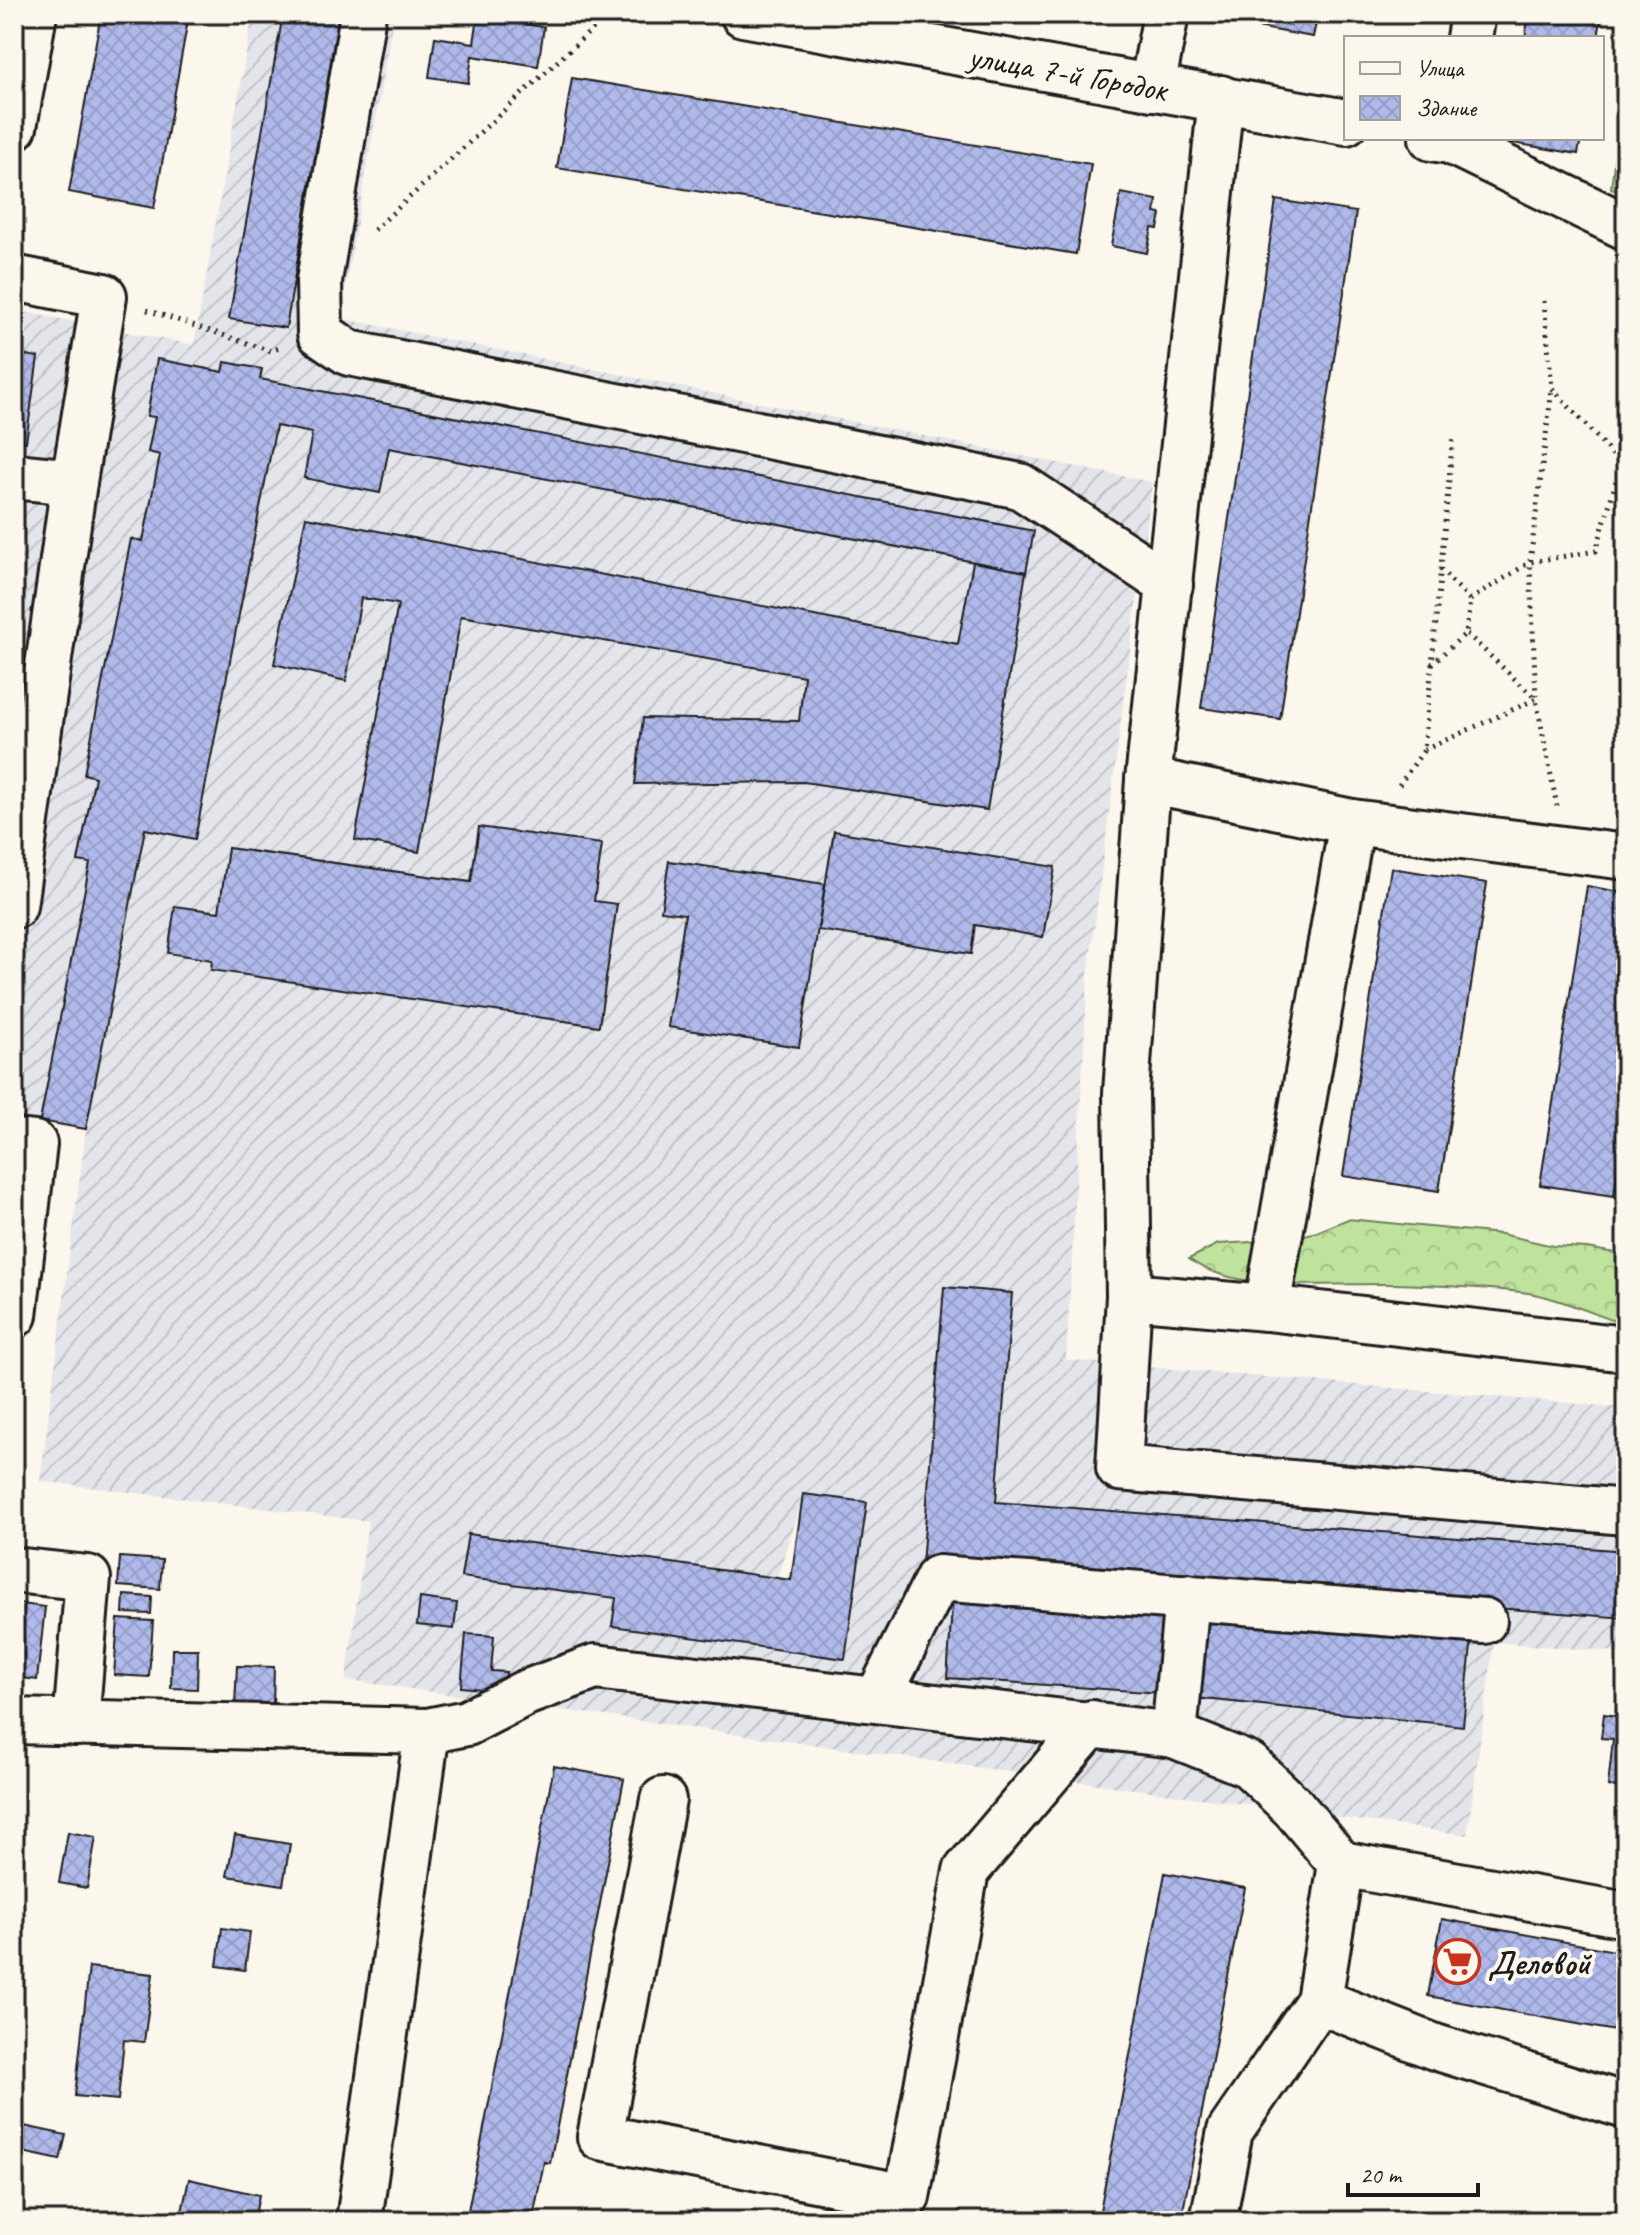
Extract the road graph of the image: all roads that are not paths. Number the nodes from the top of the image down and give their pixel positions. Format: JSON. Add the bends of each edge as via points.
{"nodes":[{"id":1,"x":34,"y":14,"type":"edge"},
{"id":2,"x":363,"y":14,"type":"edge"},
{"id":3,"x":743,"y":14,"type":"edge"},
{"id":4,"x":1166,"y":14,"type":"edge"},
{"id":5,"x":1473,"y":14,"type":"edge"},
{"id":6,"x":1469,"y":36,"type":"edge"},
{"id":7,"x":1152,"y":88,"type":"junction"},
{"id":8,"x":1221,"y":98,"type":"junction"},
{"id":9,"x":1344,"y":122,"type":"edge"},
{"id":10,"x":14,"y":127,"type":"edge"},
{"id":11,"x":1446,"y":140,"type":"edge"},
{"id":12,"x":1626,"y":227,"type":"edge"},
{"id":13,"x":14,"y":278,"type":"edge"},
{"id":14,"x":14,"y":476,"type":"edge"},
{"id":15,"x":74,"y":482,"type":"junction"},
{"id":16,"x":1170,"y":585,"type":"junction"},
{"id":17,"x":1148,"y":780,"type":"junction"},
{"id":18,"x":1361,"y":824,"type":"junction"},
{"id":19,"x":1626,"y":857,"type":"edge"},
{"id":20,"x":14,"y":906,"type":"edge"},
{"id":21,"x":14,"y":1142,"type":"edge"},
{"id":22,"x":1129,"y":1296,"type":"junction"},
{"id":23,"x":1267,"y":1308,"type":"junction"},
{"id":24,"x":14,"y":1315,"type":"edge"},
{"id":25,"x":1626,"y":1349,"type":"edge"},
{"id":26,"x":1626,"y":1512,"type":"edge"},
{"id":27,"x":14,"y":1570,"type":"edge"},
{"id":28,"x":1187,"y":1597,"type":"junction"},
{"id":29,"x":1484,"y":1621,"type":"dead end"},
{"id":30,"x":878,"y":1698,"type":"junction"},
{"id":31,"x":14,"y":1721,"type":"edge"},
{"id":32,"x":76,"y":1723,"type":"junction"},
{"id":33,"x":1092,"y":1723,"type":"junction"},
{"id":34,"x":427,"y":1731,"type":"junction"},
{"id":35,"x":1174,"y":1735,"type":"junction"},
{"id":36,"x":663,"y":1800,"type":"dead end"},
{"id":37,"x":1341,"y":1864,"type":"junction"},
{"id":38,"x":1626,"y":1915,"type":"edge"},
{"id":39,"x":1319,"y":2001,"type":"junction"},
{"id":40,"x":1626,"y":2106,"type":"edge"},
{"id":41,"x":359,"y":2221,"type":"edge"},
{"id":42,"x":1213,"y":2221,"type":"edge"}],
"edges":[{"from":1,"to":10,"type":"street"},
{"from":2,"to":16,"type":"street","via":[[319,281],[320,333],[349,353],[1020,486]]},
{"from":3,"to":7,"type":"street","name":"улица 7-й Городок"},
{"from":4,"to":7,"type":"street"},
{"from":5,"to":6,"type":"street"},
{"from":7,"to":8,"type":"street","name":"улица 7-й Городок"},
{"from":8,"to":9,"type":"street","name":"улица 7-й Городок"},
{"from":8,"to":16,"type":"street"},
{"from":11,"to":12,"type":"street"},
{"from":13,"to":15,"type":"street","via":[[104,296]]},
{"from":14,"to":15,"type":"street"},
{"from":15,"to":20,"type":"street"},
{"from":16,"to":17,"type":"street"},
{"from":17,"to":18,"type":"street"},
{"from":17,"to":22,"type":"street","via":[[1126,1093]]},
{"from":18,"to":19,"type":"street"},
{"from":18,"to":23,"type":"street"},
{"from":21,"to":24,"type":"street","via":[[34,1144]]},
{"from":22,"to":23,"type":"street"},
{"from":22,"to":26,"type":"street","via":[[1119,1468]]},
{"from":23,"to":25,"type":"street"},
{"from":27,"to":32,"type":"street","via":[[88,1578]]},
{"from":28,"to":29,"type":"street"},
{"from":28,"to":30,"type":"street","via":[[938,1578]]},
{"from":28,"to":35,"type":"street"},
{"from":30,"to":33,"type":"street"},
{"from":30,"to":34,"type":"street","via":[[595,1667],[525,1693],[467,1723]]},
{"from":31,"to":32,"type":"street"},
{"from":32,"to":34,"type":"street"},
{"from":33,"to":35,"type":"street"},
{"from":33,"to":36,"type":"street","via":[[966,1871],[907,2197],[600,2137]]},
{"from":34,"to":41,"type":"street"},
{"from":35,"to":37,"type":"street","via":[[1249,1765]]},
{"from":37,"to":38,"type":"street"},
{"from":37,"to":39,"type":"street"},
{"from":39,"to":40,"type":"street","via":[[1435,2047]]},
{"from":39,"to":42,"type":"street","via":[[1230,2131]]}]}
